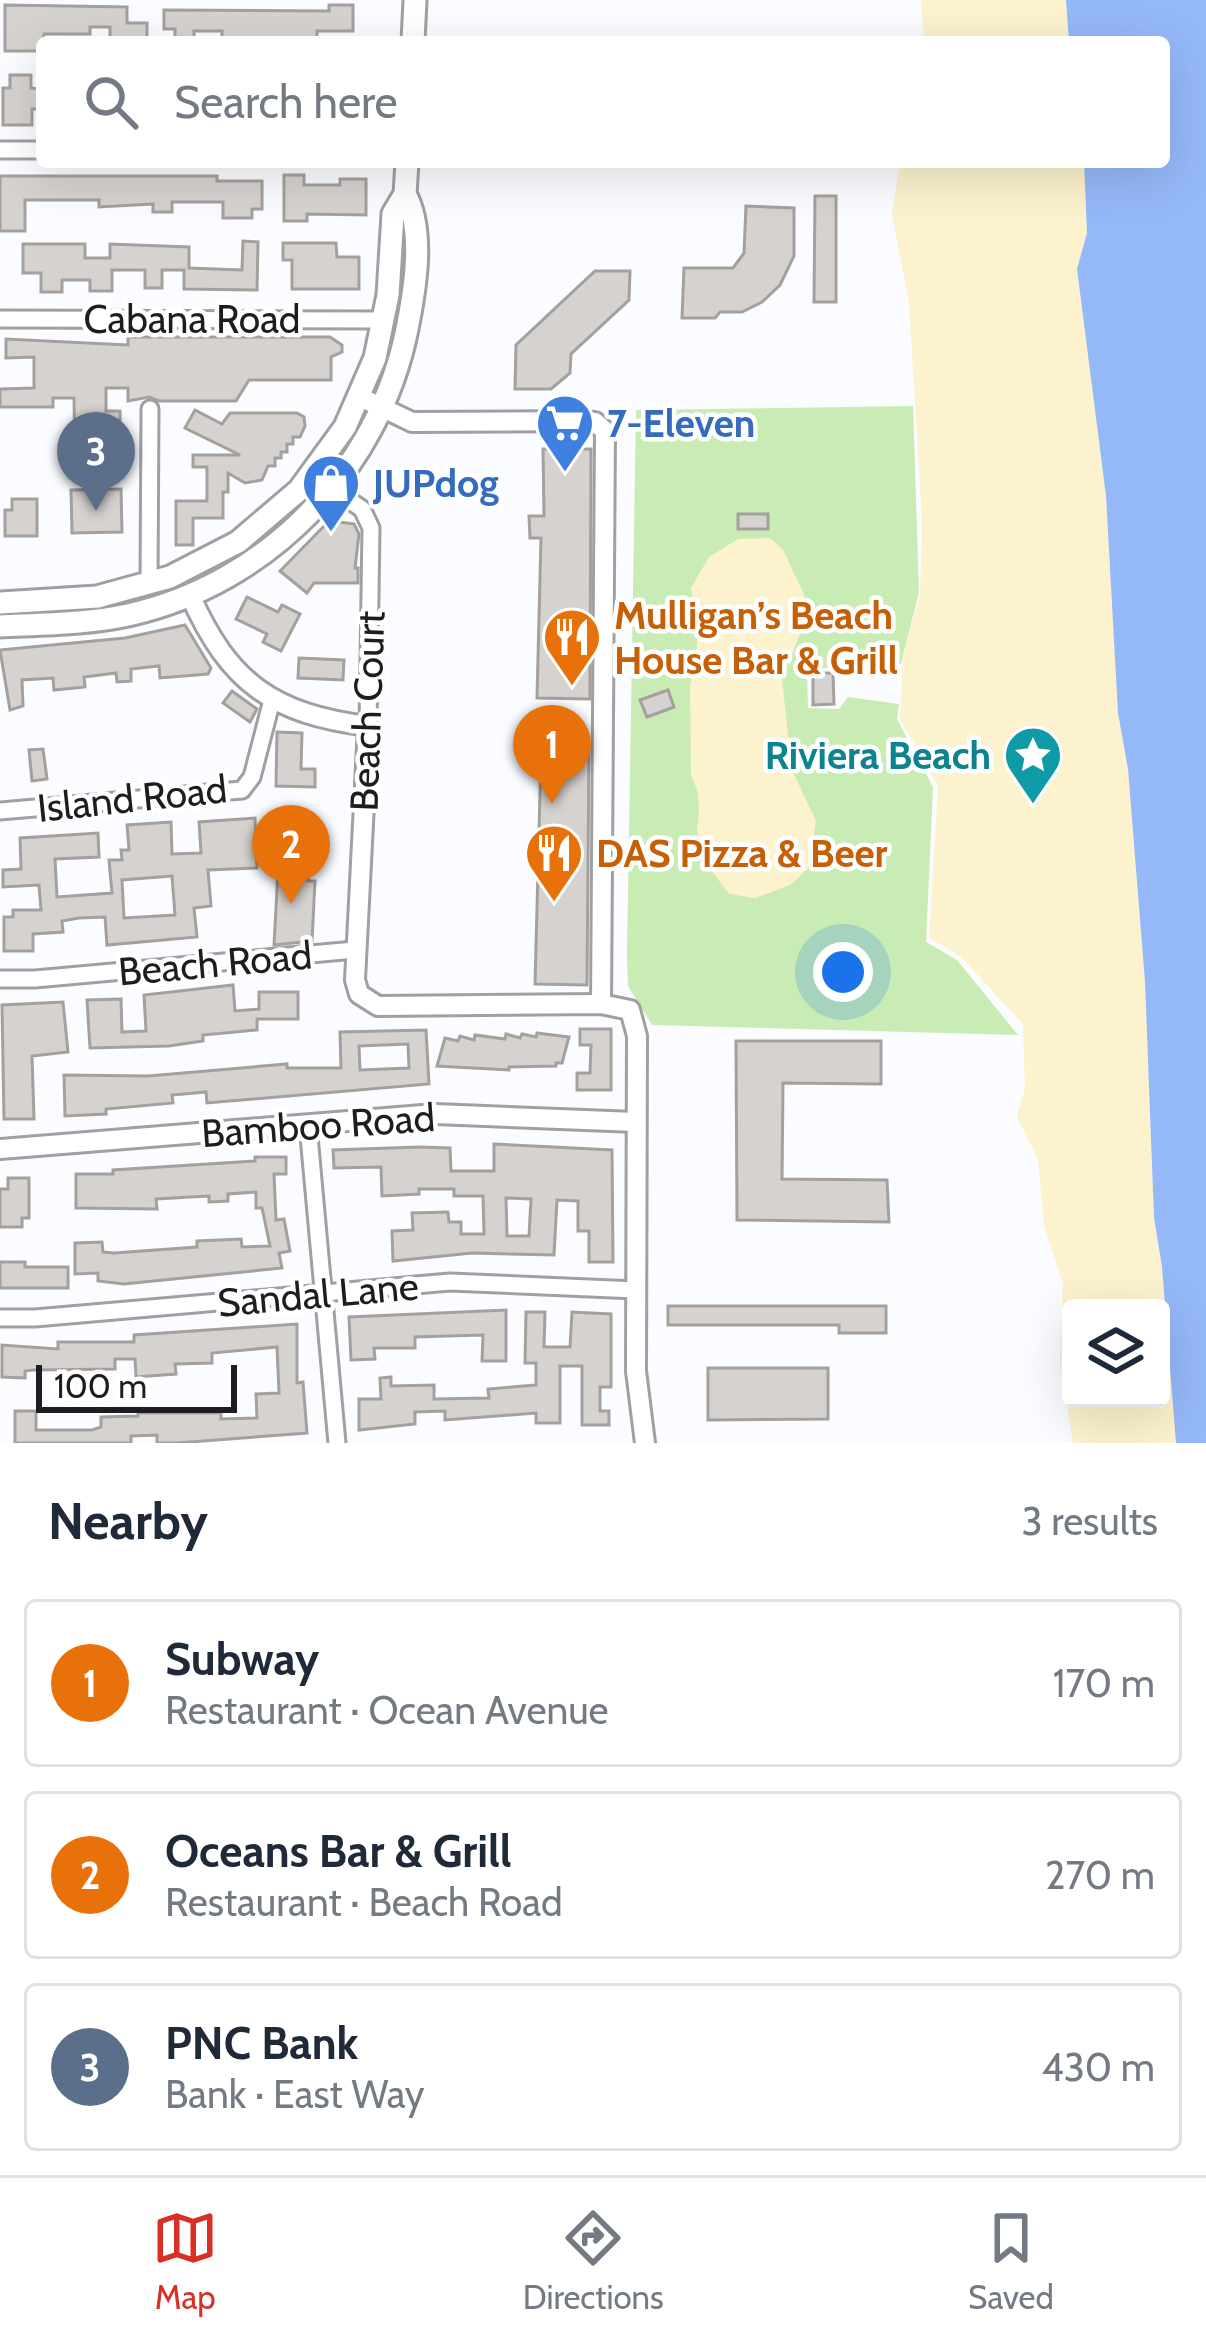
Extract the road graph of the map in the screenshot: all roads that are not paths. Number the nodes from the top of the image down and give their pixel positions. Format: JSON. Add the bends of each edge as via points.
{"nodes":[{"id":1,"x":415,"y":0,"type":"edge"},
{"id":2,"x":413,"y":36,"type":"edge"},
{"id":3,"x":36,"y":149,"type":"edge"},
{"id":4,"x":0,"y":150,"type":"edge"},
{"id":5,"x":407,"y":168,"type":"edge"},
{"id":6,"x":405,"y":194,"type":"junction"},
{"id":7,"x":0,"y":320,"type":"edge"},
{"id":8,"x":385,"y":320,"type":"junction"},
{"id":9,"x":360,"y":397,"type":"junction"},
{"id":10,"x":150,"y":409,"type":"dead end"},
{"id":11,"x":381,"y":409,"type":"junction"},
{"id":12,"x":333,"y":489,"type":"junction"},
{"id":13,"x":215,"y":556,"type":"junction"},
{"id":14,"x":149,"y":585,"type":"junction"},
{"id":15,"x":190,"y":596,"type":"junction"},
{"id":16,"x":0,"y":603,"type":"edge"},
{"id":17,"x":130,"y":615,"type":"junction"},
{"id":18,"x":0,"y":626,"type":"edge"},
{"id":19,"x":272,"y":700,"type":"junction"},
{"id":20,"x":368,"y":726,"type":"junction"},
{"id":21,"x":0,"y":812,"type":"edge"},
{"id":22,"x":355,"y":950,"type":"junction"},
{"id":23,"x":0,"y":979,"type":"edge"},
{"id":24,"x":601,"y":1004,"type":"junction"},
{"id":25,"x":637,"y":1123,"type":"junction"},
{"id":26,"x":308,"y":1125,"type":"junction"},
{"id":27,"x":0,"y":1149,"type":"edge"},
{"id":28,"x":636,"y":1290,"type":"junction"},
{"id":29,"x":323,"y":1293,"type":"junction"},
{"id":30,"x":0,"y":1318,"type":"edge"},
{"id":31,"x":337,"y":1443,"type":"edge"},
{"id":32,"x":645,"y":1443,"type":"edge"}],
"edges":[{"from":1,"to":2,"type":"main road"},
{"from":3,"to":4,"type":"street"},
{"from":5,"to":6,"type":"main road"},
{"from":6,"to":8,"type":"main road","via":[[393,214]]},
{"from":6,"to":11,"type":"main road","via":[[416,213],[411,299]]},
{"from":7,"to":8,"type":"street","name":"Cabana Road"},
{"from":8,"to":9,"type":"main road"},
{"from":9,"to":11,"type":"street"},
{"from":9,"to":13,"type":"main road","via":[[319,468],[280,509]]},
{"from":10,"to":14,"type":"street"},
{"from":11,"to":12,"type":"main road"},
{"from":11,"to":24,"type":"street","via":[[412,422],[595,422],[608,439]]},
{"from":12,"to":15,"type":"main road","via":[[270,548]]},
{"from":12,"to":20,"type":"street","name":"Beach Court","via":[[362,509],[371,528]]},
{"from":13,"to":14,"type":"main road"},
{"from":13,"to":15,"type":"main road","via":[[191,578]]},
{"from":14,"to":16,"type":"main road"},
{"from":14,"to":17,"type":"main road"},
{"from":15,"to":17,"type":"main road"},
{"from":15,"to":19,"type":"street","via":[[225,660]]},
{"from":17,"to":18,"type":"main road"},
{"from":19,"to":20,"type":"street","via":[[314,718]]},
{"from":19,"to":21,"type":"street","name":"Island Road","via":[[242,790]]},
{"from":20,"to":22,"type":"street","name":"Beach Court"},
{"from":22,"to":23,"type":"street","name":"Beach Road"},
{"from":22,"to":24,"type":"street","name":"Beach Road","via":[[356,987],[378,1006]]},
{"from":24,"to":25,"type":"street","via":[[630,1010]]},
{"from":25,"to":26,"type":"street","name":"Bamboo Road","via":[[435,1114]]},
{"from":25,"to":28,"type":"street"},
{"from":26,"to":27,"type":"street","name":"Bamboo Road"},
{"from":26,"to":29,"type":"street"},
{"from":28,"to":29,"type":"street","name":"Sandal Lane","via":[[450,1282]]},
{"from":28,"to":32,"type":"street"},
{"from":29,"to":30,"type":"street","name":"Sandal Lane"},
{"from":29,"to":31,"type":"street"}]}
